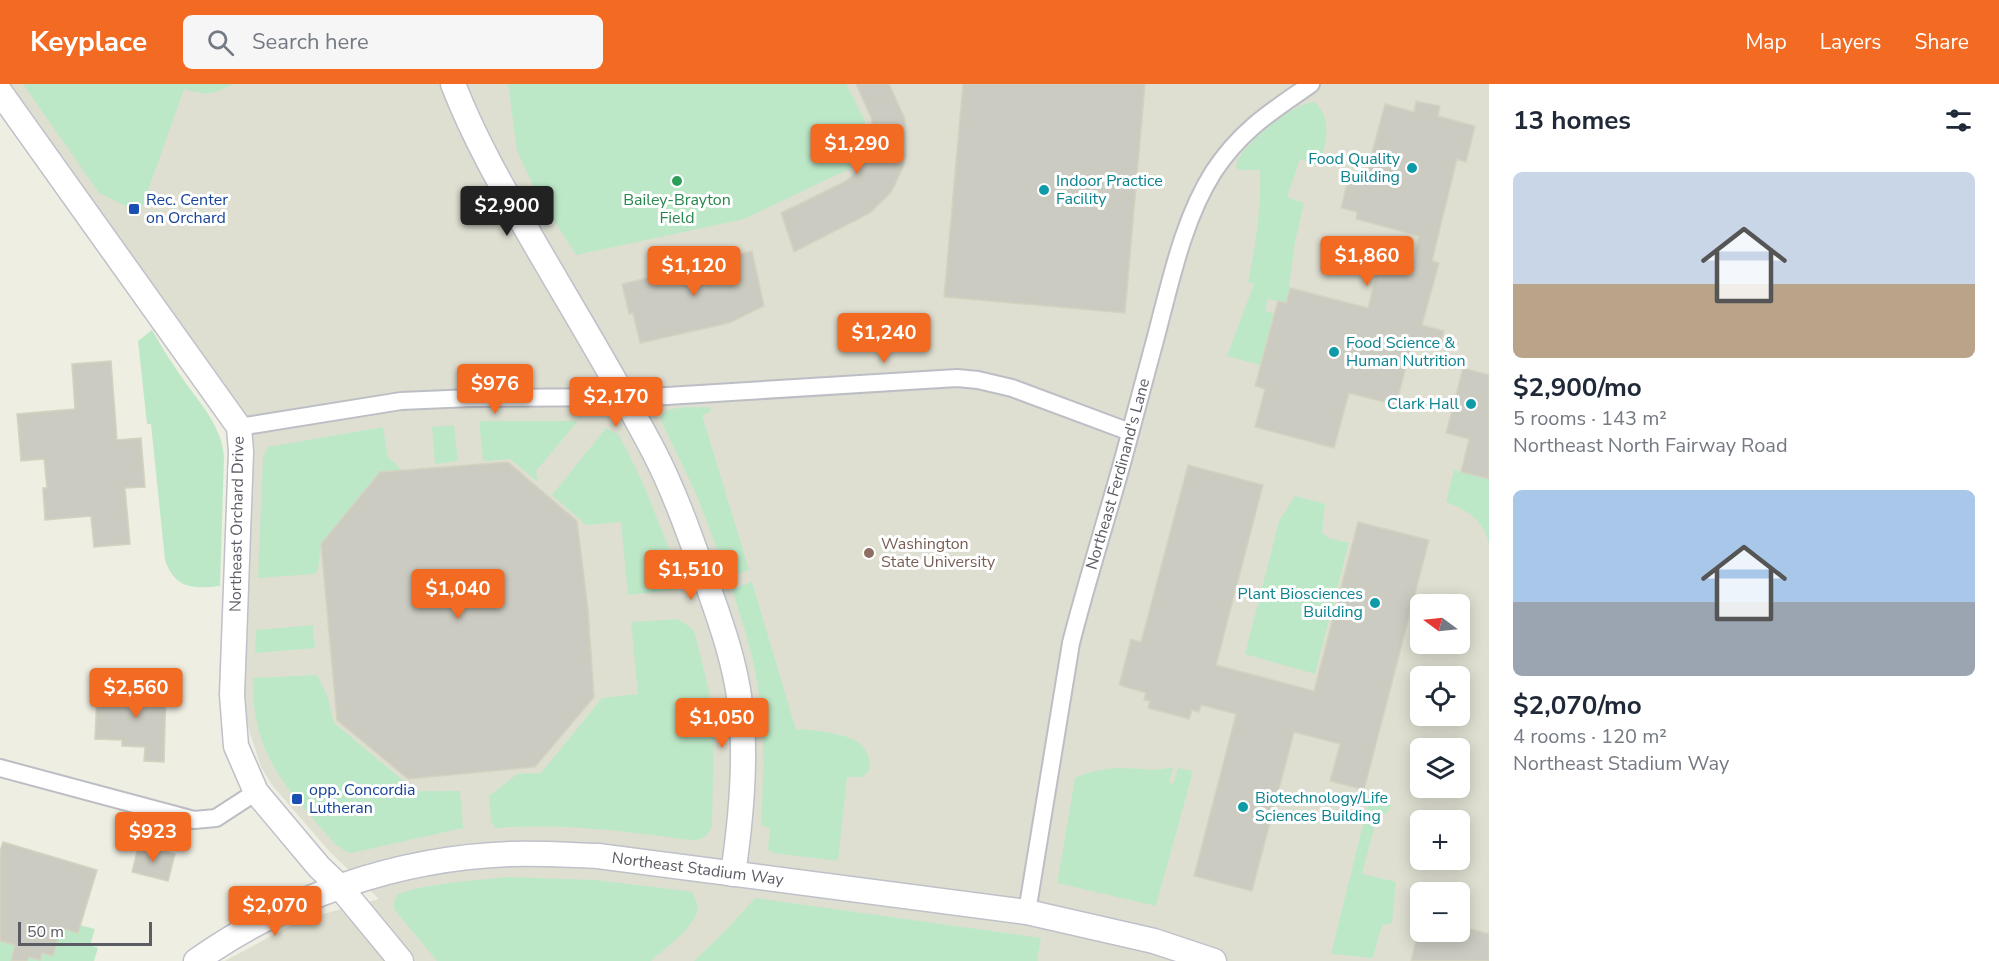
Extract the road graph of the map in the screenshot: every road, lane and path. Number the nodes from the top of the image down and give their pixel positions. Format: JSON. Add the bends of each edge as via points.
{"nodes":[{"id":1,"x":453,"y":84,"type":"edge"},
{"id":2,"x":1311,"y":84,"type":"edge"},
{"id":3,"x":4,"y":106,"type":"edge"},
{"id":4,"x":623,"y":397,"type":"junction"},
{"id":5,"x":239,"y":427,"type":"junction"},
{"id":6,"x":1130,"y":432,"type":"junction"},
{"id":7,"x":0,"y":768,"type":"edge"},
{"id":8,"x":256,"y":792,"type":"junction"},
{"id":9,"x":733,"y":874,"type":"junction"},
{"id":10,"x":340,"y":887,"type":"junction"},
{"id":11,"x":1027,"y":912,"type":"junction"},
{"id":12,"x":196,"y":961,"type":"edge"},
{"id":13,"x":400,"y":961,"type":"edge"},
{"id":14,"x":1214,"y":961,"type":"edge"}],
"edges":[{"from":1,"to":4,"type":"street","via":[[490,167]]},
{"from":2,"to":6,"type":"street","name":"Northeast Ferdinand's Lane","via":[[1242,136],[1205,186],[1174,268]]},
{"from":3,"to":5,"type":"street","name":"Northeast Orchard Drive"},
{"from":4,"to":5,"type":"street","via":[[400,401]]},
{"from":4,"to":6,"type":"street","via":[[957,378],[1012,388]]},
{"from":4,"to":9,"type":"street","via":[[654,451],[684,520],[729,648],[739,694],[743,745]]},
{"from":5,"to":8,"type":"street","name":"Northeast Orchard Drive","via":[[232,694],[236,746]]},
{"from":6,"to":11,"type":"street","name":"Northeast Ferdinand's Lane","via":[[1071,643]]},
{"from":7,"to":8,"type":"street","via":[[194,820],[216,818]]},
{"from":8,"to":10,"type":"street","name":"Northeast Orchard Drive"},
{"from":9,"to":10,"type":"street","name":"Northeast Stadium Way","via":[[598,856],[509,854],[426,864]]},
{"from":9,"to":11,"type":"street","name":"Northeast Stadium Way"},
{"from":10,"to":12,"type":"street","name":"Northeast Stadium Way","via":[[255,923]]},
{"from":10,"to":13,"type":"street","name":"Northeast Orchard Drive"},
{"from":11,"to":14,"type":"street","name":"Northeast Stadium Way","via":[[1145,939]]}]}
